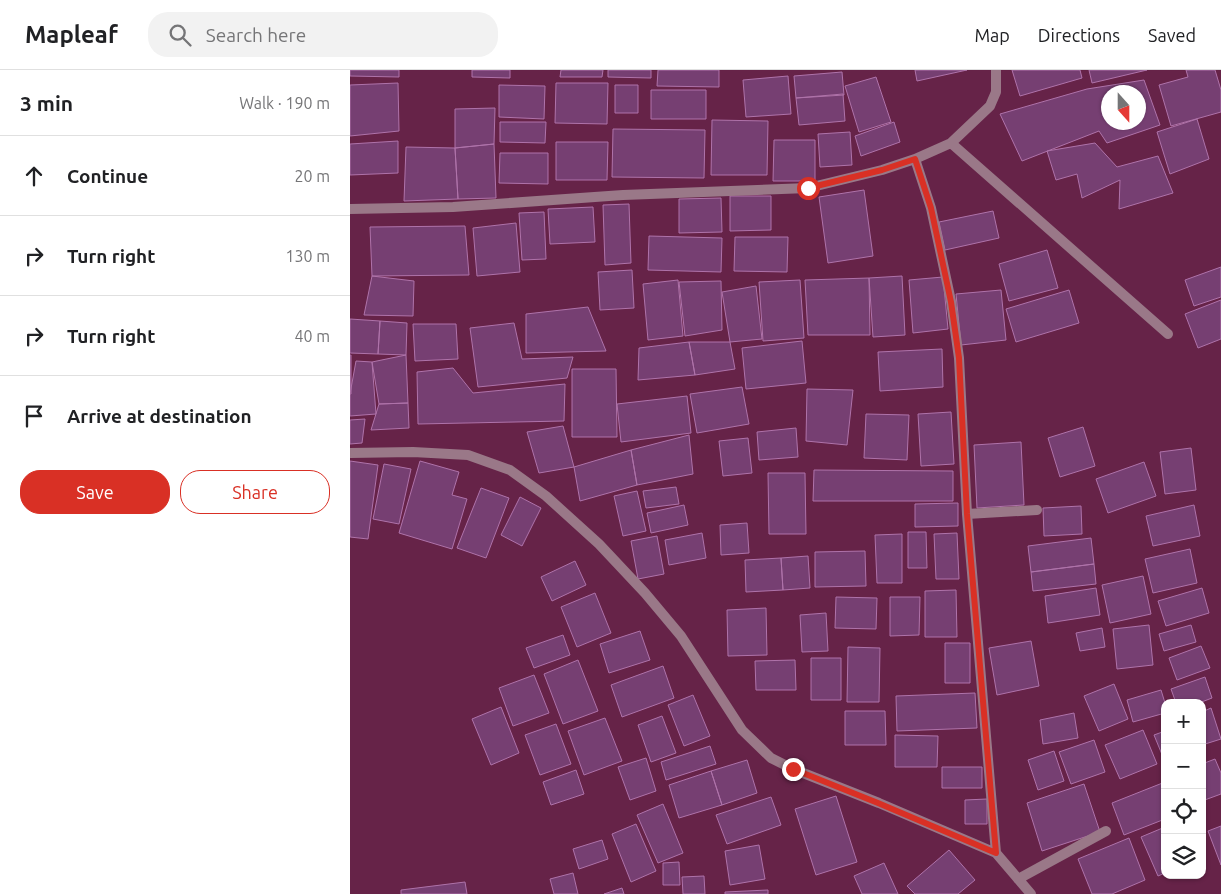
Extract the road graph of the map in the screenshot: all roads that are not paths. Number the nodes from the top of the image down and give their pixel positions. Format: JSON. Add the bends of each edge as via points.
{"nodes":[{"id":1,"x":996,"y":70,"type":"edge"},
{"id":2,"x":951,"y":143,"type":"junction"},
{"id":3,"x":915,"y":159,"type":"junction"},
{"id":4,"x":350,"y":210,"type":"edge"},
{"id":5,"x":1168,"y":334,"type":"dead end"},
{"id":6,"x":350,"y":453,"type":"edge"},
{"id":7,"x":1037,"y":510,"type":"dead end"},
{"id":8,"x":967,"y":514,"type":"junction"},
{"id":9,"x":1106,"y":831,"type":"dead end"},
{"id":10,"x":996,"y":853,"type":"junction"},
{"id":11,"x":1018,"y":879,"type":"junction"},
{"id":12,"x":1031,"y":894,"type":"edge"}],
"edges":[{"from":1,"to":2,"type":"street","via":[[996,92],[990,106]]},
{"from":2,"to":3,"type":"street"},
{"from":2,"to":5,"type":"street"},
{"from":3,"to":4,"type":"street","via":[[808,188]]},
{"from":3,"to":8,"type":"street","via":[[931,208],[951,302],[959,358]]},
{"from":6,"to":10,"type":"street","via":[[468,455],[510,470],[546,496],[599,544],[645,593],[681,636],[742,730],[771,758]]},
{"from":7,"to":8,"type":"street"},
{"from":8,"to":10,"type":"street"},
{"from":9,"to":11,"type":"street"},
{"from":10,"to":11,"type":"street"},
{"from":11,"to":12,"type":"street"}]}
